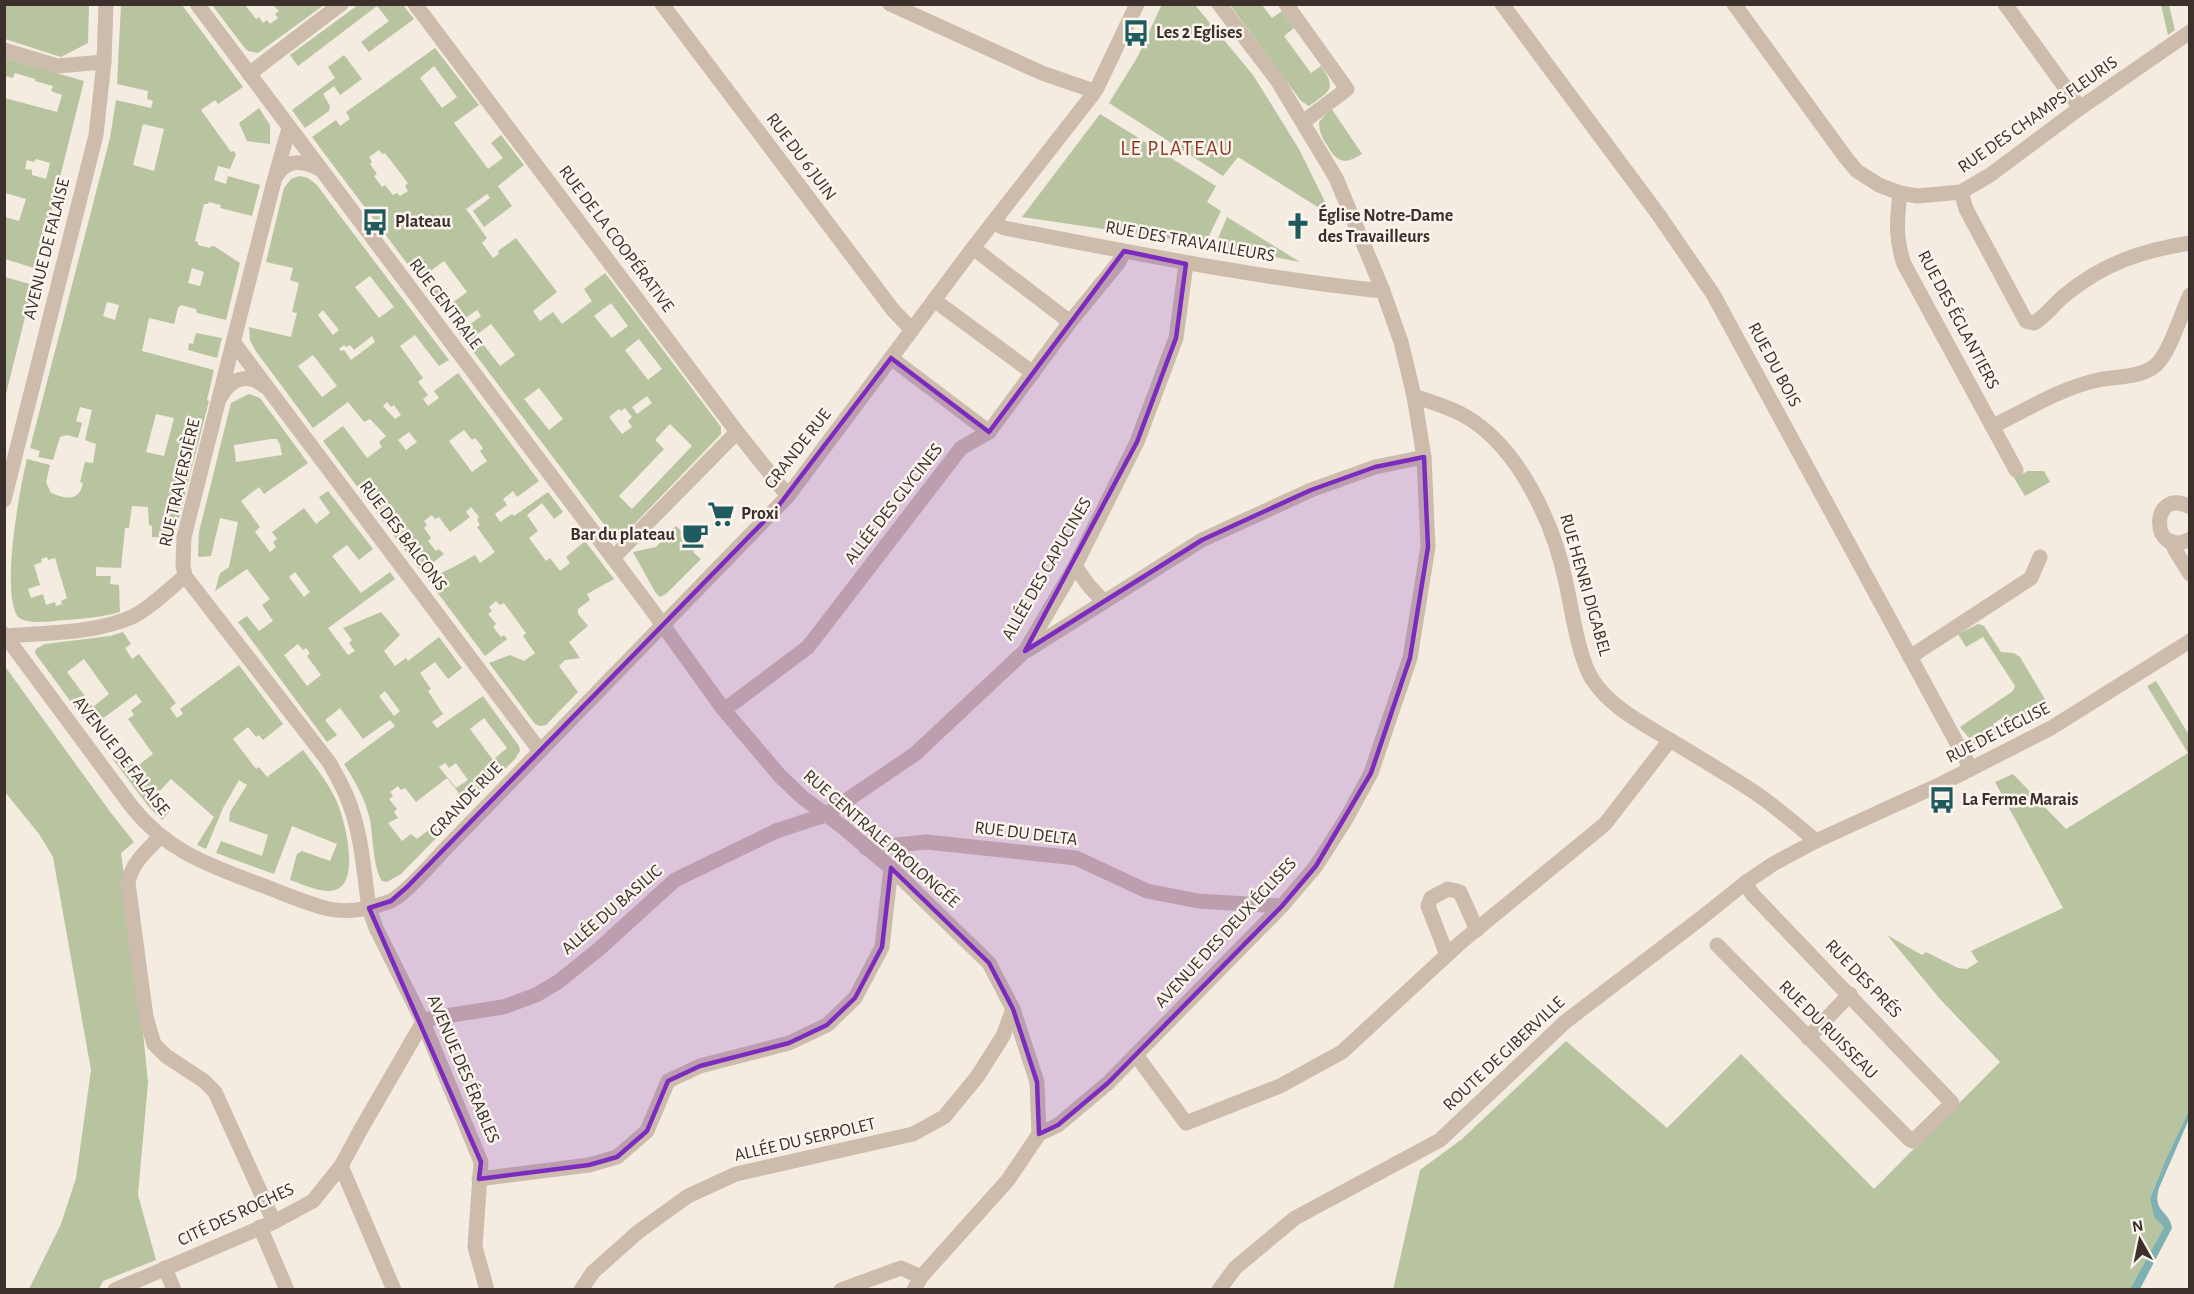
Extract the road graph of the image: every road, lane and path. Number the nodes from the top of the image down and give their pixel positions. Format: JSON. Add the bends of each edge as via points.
{"nodes":[{"id":1,"x":106,"y":4,"type":"edge"},
{"id":2,"x":197,"y":4,"type":"edge"},
{"id":3,"x":341,"y":4,"type":"edge"},
{"id":4,"x":415,"y":4,"type":"edge"},
{"id":5,"x":662,"y":4,"type":"edge"},
{"id":6,"x":890,"y":4,"type":"edge"},
{"id":7,"x":1137,"y":4,"type":"edge"},
{"id":8,"x":1219,"y":4,"type":"edge"},
{"id":9,"x":1286,"y":4,"type":"edge"},
{"id":10,"x":1502,"y":4,"type":"edge"},
{"id":11,"x":1734,"y":4,"type":"edge"},
{"id":12,"x":2005,"y":4,"type":"edge"},
{"id":13,"x":2190,"y":32,"type":"edge"},
{"id":14,"x":4,"y":50,"type":"edge"},
{"id":15,"x":104,"y":62,"type":"junction"},
{"id":16,"x":249,"y":74,"type":"junction"},
{"id":17,"x":1094,"y":91,"type":"junction"},
{"id":18,"x":2080,"y":108,"type":"junction"},
{"id":19,"x":1303,"y":122,"type":"junction"},
{"id":20,"x":289,"y":128,"type":"junction"},
{"id":21,"x":320,"y":170,"type":"junction"},
{"id":22,"x":275,"y":178,"type":"junction"},
{"id":23,"x":1961,"y":192,"type":"junction"},
{"id":24,"x":1900,"y":193,"type":"junction"},
{"id":25,"x":993,"y":222,"type":"junction"},
{"id":26,"x":2190,"y":243,"type":"edge"},
{"id":27,"x":973,"y":248,"type":"junction"},
{"id":28,"x":1124,"y":251,"type":"junction"},
{"id":29,"x":1186,"y":264,"type":"junction"},
{"id":30,"x":1383,"y":291,"type":"junction"},
{"id":31,"x":2190,"y":295,"type":"edge"},
{"id":32,"x":934,"y":300,"type":"junction"},
{"id":33,"x":1070,"y":322,"type":"junction"},
{"id":34,"x":912,"y":330,"type":"junction"},
{"id":35,"x":234,"y":343,"type":"junction"},
{"id":36,"x":891,"y":358,"type":"junction"},
{"id":37,"x":1033,"y":373,"type":"junction"},
{"id":38,"x":268,"y":389,"type":"junction"},
{"id":39,"x":1414,"y":396,"type":"junction"},
{"id":40,"x":219,"y":400,"type":"junction"},
{"id":41,"x":1993,"y":426,"type":"junction"},
{"id":42,"x":737,"y":432,"type":"junction"},
{"id":43,"x":989,"y":432,"type":"junction"},
{"id":44,"x":1424,"y":457,"type":"junction"},
{"id":45,"x":2016,"y":470,"type":"dead end"},
{"id":46,"x":788,"y":496,"type":"junction"},
{"id":47,"x":4,"y":500,"type":"edge"},
{"id":48,"x":2190,"y":507,"type":"edge"},
{"id":49,"x":2190,"y":539,"type":"edge"},
{"id":50,"x":2171,"y":541,"type":"junction"},
{"id":51,"x":2040,"y":557,"type":"dead end"},
{"id":52,"x":613,"y":558,"type":"junction"},
{"id":53,"x":1075,"y":566,"type":"junction"},
{"id":54,"x":2190,"y":574,"type":"edge"},
{"id":55,"x":185,"y":576,"type":"junction"},
{"id":56,"x":1104,"y":602,"type":"junction"},
{"id":57,"x":664,"y":626,"type":"junction"},
{"id":58,"x":5,"y":635,"type":"edge"},
{"id":59,"x":2190,"y":641,"type":"edge"},
{"id":60,"x":1025,"y":651,"type":"junction"},
{"id":61,"x":1910,"y":657,"type":"junction"},
{"id":62,"x":724,"y":711,"type":"junction"},
{"id":63,"x":1670,"y":740,"type":"junction"},
{"id":64,"x":540,"y":752,"type":"junction"},
{"id":65,"x":1971,"y":769,"type":"junction"},
{"id":66,"x":825,"y":815,"type":"junction"},
{"id":67,"x":160,"y":837,"type":"junction"},
{"id":68,"x":1816,"y":841,"type":"junction"},
{"id":69,"x":866,"y":848,"type":"junction"},
{"id":70,"x":891,"y":868,"type":"junction"},
{"id":71,"x":1744,"y":883,"type":"junction"},
{"id":72,"x":1282,"y":906,"type":"junction"},
{"id":73,"x":369,"y":908,"type":"junction"},
{"id":74,"x":1477,"y":930,"type":"junction"},
{"id":75,"x":1717,"y":945,"type":"dead end"},
{"id":76,"x":1447,"y":955,"type":"junction"},
{"id":77,"x":1850,"y":994,"type":"junction"},
{"id":78,"x":1013,"y":1009,"type":"junction"},
{"id":79,"x":423,"y":1022,"type":"junction"},
{"id":80,"x":1808,"y":1038,"type":"junction"},
{"id":81,"x":1136,"y":1055,"type":"junction"},
{"id":82,"x":1039,"y":1134,"type":"junction"},
{"id":83,"x":1913,"y":1141,"type":"joint"},
{"id":84,"x":341,"y":1166,"type":"junction"},
{"id":85,"x":479,"y":1179,"type":"junction"},
{"id":86,"x":274,"y":1222,"type":"junction"},
{"id":87,"x":260,"y":1227,"type":"junction"},
{"id":88,"x":165,"y":1269,"type":"junction"},
{"id":89,"x":918,"y":1283,"type":"edge"},
{"id":90,"x":114,"y":1290,"type":"edge"},
{"id":91,"x":174,"y":1290,"type":"edge"},
{"id":92,"x":287,"y":1290,"type":"edge"},
{"id":93,"x":394,"y":1290,"type":"edge"},
{"id":94,"x":487,"y":1290,"type":"edge"},
{"id":95,"x":581,"y":1290,"type":"edge"},
{"id":96,"x":841,"y":1290,"type":"edge"},
{"id":97,"x":1219,"y":1290,"type":"edge"}],
"edges":[{"from":1,"to":15,"type":"street","name":"AVENUE DE FALAISE"},
{"from":2,"to":16,"type":"street","name":"RUE CENTRALE"},
{"from":3,"to":16,"type":"street"},
{"from":4,"to":42,"type":"street","name":"RUE DE LA COOPÉRATIVE"},
{"from":5,"to":34,"type":"street","name":"RUE DU 6 JUIN","via":[[892,310]]},
{"from":6,"to":17,"type":"street","via":[[1042,73]]},
{"from":7,"to":17,"type":"street","name":"GRANDE RUE"},
{"from":8,"to":19,"type":"street","name":"AVENUE DES DEUX ÉGLISES","via":[[1277,80]]},
{"from":9,"to":19,"type":"street","via":[[1347,89]]},
{"from":10,"to":61,"type":"street","name":"RUE DU BOIS","via":[[1713,294]]},
{"from":11,"to":24,"type":"street","name":"RUE DES CHAMPS FLEURIS","via":[[1857,171]]},
{"from":12,"to":18,"type":"street"},
{"from":13,"to":18,"type":"street","name":"RUE DES CHAMPS FLEURIS"},
{"from":14,"to":15,"type":"street","via":[[57,66]]},
{"from":15,"to":47,"type":"street","name":"AVENUE DE FALAISE","via":[[96,135]]},
{"from":16,"to":20,"type":"street","name":"RUE CENTRALE"},
{"from":17,"to":25,"type":"street","name":"GRANDE RUE"},
{"from":18,"to":23,"type":"street","name":"RUE DES CHAMPS FLEURIS"},
{"from":19,"to":30,"type":"street","name":"AVENUE DES DEUX ÉGLISES","via":[[1336,178]]},
{"from":20,"to":21,"type":"street","name":"RUE CENTRALE"},
{"from":20,"to":22,"type":"street","name":"RUE TRAVERSIÈRE"},
{"from":21,"to":22,"type":"street","via":[[309,163],[291,162]]},
{"from":21,"to":52,"type":"street","name":"RUE CENTRALE"},
{"from":22,"to":35,"type":"street","name":"RUE TRAVERSIÈRE"},
{"from":23,"to":24,"type":"street","name":"RUE DES CHAMPS FLEURIS","via":[[1917,196]]},
{"from":23,"to":26,"type":"street","via":[[1966,209],[2026,321],[2034,323],[2104,267],[2134,255]]},
{"from":24,"to":41,"type":"street","name":"RUE DES ÉGLANTIERS","via":[[1897,230],[1904,264]]},
{"from":25,"to":27,"type":"street","name":"GRANDE RUE"},
{"from":25,"to":28,"type":"street","name":"RUE DES TRAVAILLEURS","via":[[1004,228]]},
{"from":27,"to":32,"type":"street","name":"GRANDE RUE"},
{"from":27,"to":33,"type":"street"},
{"from":28,"to":29,"type":"street","name":"RUE DES TRAVAILLEURS"},
{"from":28,"to":33,"type":"street","name":"ALLÉE DES GLYCINES"},
{"from":29,"to":30,"type":"street","name":"RUE DES TRAVAILLEURS"},
{"from":29,"to":53,"type":"street","name":"ALLÉE DES CAPUCINES","via":[[1176,338],[1137,442]]},
{"from":30,"to":39,"type":"street","name":"AVENUE DES DEUX ÉGLISES"},
{"from":31,"to":41,"type":"street","via":[[2163,357],[2154,366],[2140,373],[2071,388]]},
{"from":32,"to":34,"type":"street","name":"GRANDE RUE"},
{"from":32,"to":37,"type":"street"},
{"from":33,"to":37,"type":"street","name":"ALLÉE DES GLYCINES"},
{"from":34,"to":36,"type":"street","name":"GRANDE RUE"},
{"from":35,"to":38,"type":"street","name":"RUE DES BALCONS"},
{"from":35,"to":40,"type":"street","name":"RUE TRAVERSIÈRE"},
{"from":36,"to":43,"type":"street"},
{"from":36,"to":46,"type":"street","name":"GRANDE RUE"},
{"from":37,"to":43,"type":"street","name":"ALLÉE DES GLYCINES"},
{"from":38,"to":40,"type":"street","via":[[254,379],[243,379],[231,383]]},
{"from":38,"to":64,"type":"street","name":"RUE DES BALCONS"},
{"from":39,"to":44,"type":"street","name":"AVENUE DES DEUX ÉGLISES"},
{"from":39,"to":63,"type":"street","name":"RUE HENRI DIGABEL","via":[[1440,404],[1481,427],[1526,478],[1552,532],[1592,679],[1622,711]]},
{"from":40,"to":55,"type":"street","name":"RUE TRAVERSIÈRE","via":[[184,537]]},
{"from":41,"to":45,"type":"street","name":"RUE DES ÉGLANTIERS"},
{"from":42,"to":46,"type":"street","name":"RUE DE LA COOPÉRATIVE"},
{"from":42,"to":52,"type":"street"},
{"from":43,"to":62,"type":"street","name":"ALLÉE DES GLYCINES","via":[[962,448],[808,647]]},
{"from":44,"to":56,"type":"street","via":[[1375,467],[1311,490],[1202,540]]},
{"from":44,"to":72,"type":"street","name":"AVENUE DES DEUX ÉGLISES","via":[[1428,547],[1410,658],[1371,772],[1316,866]]},
{"from":46,"to":57,"type":"street","name":"GRANDE RUE"},
{"from":48,"to":50,"type":"street","via":[[2173,504],[2160,516],[2162,533]]},
{"from":49,"to":50,"type":"street"},
{"from":50,"to":54,"type":"street"},
{"from":51,"to":61,"type":"street","via":[[2031,578]]},
{"from":52,"to":57,"type":"street","name":"RUE CENTRALE"},
{"from":53,"to":56,"type":"street"},
{"from":53,"to":60,"type":"street","name":"ALLÉE DES CAPUCINES"},
{"from":55,"to":58,"type":"street","via":[[135,615],[115,623]]},
{"from":55,"to":73,"type":"street","via":[[329,762],[357,828]]},
{"from":56,"to":60,"type":"street"},
{"from":57,"to":62,"type":"street","name":"RUE CENTRALE PROLONGÉE"},
{"from":57,"to":64,"type":"street","name":"GRANDE RUE"},
{"from":58,"to":67,"type":"street","name":"AVENUE DE FALAISE","via":[[132,807]]},
{"from":59,"to":65,"type":"street","name":"RUE DE L'ÉGLISE","via":[[2051,728]]},
{"from":60,"to":66,"type":"street","name":"ALLÉE DES CAPUCINES","via":[[915,754]]},
{"from":61,"to":65,"type":"street","name":"RUE DU BOIS"},
{"from":62,"to":66,"type":"street","name":"RUE CENTRALE PROLONGÉE","via":[[780,776]]},
{"from":63,"to":68,"type":"street","name":"RUE HENRI DIGABEL","via":[[1750,789]]},
{"from":63,"to":74,"type":"street","via":[[1605,824]]},
{"from":64,"to":73,"type":"street","name":"GRANDE RUE","via":[[407,887],[391,901]]},
{"from":65,"to":68,"type":"street","name":"RUE DE L'ÉGLISE"},
{"from":66,"to":69,"type":"street","name":"RUE CENTRALE PROLONGÉE"},
{"from":66,"to":79,"type":"street","name":"ALLÉE DU BASILIC","via":[[776,831],[675,880],[599,950],[536,995],[503,1007]]},
{"from":67,"to":73,"type":"street","name":"AVENUE DE FALAISE","via":[[193,857],[303,902],[330,909]]},
{"from":67,"to":86,"type":"street","via":[[137,862],[128,883],[146,1017],[154,1044],[215,1092]]},
{"from":68,"to":71,"type":"street","name":"ROUTE DE GIBERVILLE"},
{"from":69,"to":70,"type":"street","name":"RUE CENTRALE PROLONGÉE"},
{"from":69,"to":72,"type":"street","name":"RUE DU DELTA","via":[[927,842],[1076,858],[1147,891],[1198,901]]},
{"from":70,"to":78,"type":"street","name":"RUE CENTRALE PROLONGÉE","via":[[989,963]]},
{"from":70,"to":85,"type":"street","via":[[882,947],[855,998],[827,1025],[789,1043],[700,1066],[668,1081],[647,1131],[617,1156],[590,1165]]},
{"from":71,"to":77,"type":"street","name":"RUE DES PRÉS"},
{"from":71,"to":97,"type":"street","name":"ROUTE DE GIBERVILLE","via":[[1565,1022],[1440,1140],[1295,1218],[1235,1269]]},
{"from":72,"to":81,"type":"street","name":"AVENUE DES DEUX ÉGLISES"},
{"from":73,"to":79,"type":"street","name":"AVENUE DES ÉRABLES"},
{"from":74,"to":76,"type":"street"},
{"from":74,"to":76,"type":"street","via":[[1460,892],[1448,889],[1431,898],[1428,906]]},
{"from":75,"to":80,"type":"street","name":"RUE DU RUISSEAU"},
{"from":76,"to":81,"type":"street","via":[[1342,1052],[1280,1086],[1186,1123]]},
{"from":77,"to":80,"type":"street"},
{"from":77,"to":83,"type":"street","name":"RUE DES PRÉS","via":[[1952,1103]]},
{"from":78,"to":82,"type":"street","name":"RUE CENTRALE PROLONGÉE","via":[[1037,1082]]},
{"from":78,"to":95,"type":"street","name":"ALLÉE DU SERPOLET","via":[[1004,1036],[944,1117],[913,1134],[736,1174],[688,1196],[638,1232],[593,1272]]},
{"from":79,"to":84,"type":"street","name":"CITÉ DES ROCHES"},
{"from":79,"to":85,"type":"street","name":"AVENUE DES ÉRABLES","via":[[481,1162]]},
{"from":80,"to":83,"type":"street","name":"RUE DU RUISSEAU"},
{"from":81,"to":82,"type":"street","name":"AVENUE DES DEUX ÉGLISES","via":[[1058,1125]]},
{"from":82,"to":89,"type":"street","name":"AVENUE DES DEUX ÉGLISES","via":[[1008,1180]]},
{"from":84,"to":86,"type":"street","name":"CITÉ DES ROCHES","via":[[313,1200]]},
{"from":84,"to":93,"type":"street"},
{"from":85,"to":94,"type":"street","name":"AVENUE DES ÉRABLES","via":[[475,1247]]},
{"from":86,"to":87,"type":"street","name":"CITÉ DES ROCHES"},
{"from":87,"to":88,"type":"street","name":"CITÉ DES ROCHES"},
{"from":87,"to":92,"type":"street"},
{"from":88,"to":90,"type":"street","name":"CITÉ DES ROCHES"},
{"from":88,"to":91,"type":"street"},
{"from":89,"to":96,"type":"street","via":[[902,1268]]}]}
